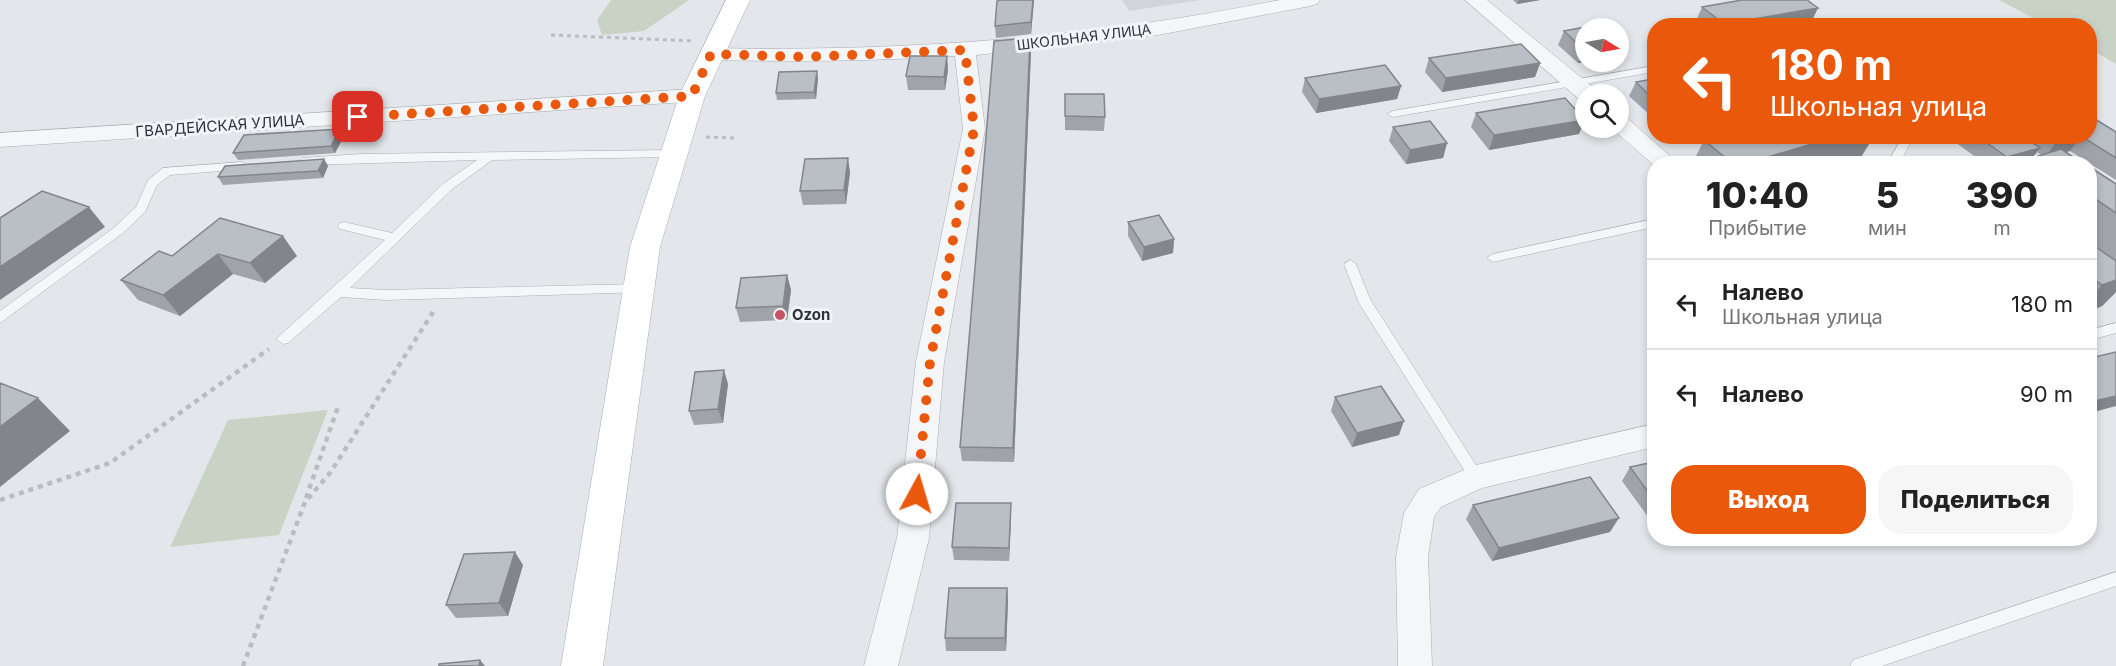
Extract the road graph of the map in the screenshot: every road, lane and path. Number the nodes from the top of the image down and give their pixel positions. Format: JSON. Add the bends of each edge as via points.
{"nodes":[{"id":1,"x":738,"y":0,"type":"edge"},
{"id":2,"x":1310,"y":0,"type":"edge"},
{"id":3,"x":1475,"y":0,"type":"edge"},
{"id":4,"x":551,"y":35,"type":"dead end"},
{"id":5,"x":714,"y":48,"type":"junction"},
{"id":6,"x":965,"y":50,"type":"junction"},
{"id":7,"x":1647,"y":71,"type":"edge"},
{"id":8,"x":1598,"y":84,"type":"edge"},
{"id":9,"x":1575,"y":85,"type":"edge"},
{"id":10,"x":1575,"y":90,"type":"edge"},
{"id":11,"x":692,"y":96,"type":"junction"},
{"id":12,"x":1392,"y":114,"type":"dead end"},
{"id":13,"x":1629,"y":131,"type":"edge"},
{"id":14,"x":0,"y":140,"type":"edge"},
{"id":15,"x":2015,"y":144,"type":"edge"},
{"id":16,"x":672,"y":154,"type":"junction"},
{"id":17,"x":490,"y":156,"type":"junction"},
{"id":18,"x":1658,"y":156,"type":"edge"},
{"id":19,"x":2033,"y":156,"type":"edge"},
{"id":20,"x":292,"y":162,"type":"edge"},
{"id":21,"x":258,"y":165,"type":"edge"},
{"id":22,"x":1647,"y":225,"type":"edge"},
{"id":23,"x":344,"y":226,"type":"dead end"},
{"id":24,"x":394,"y":238,"type":"junction"},
{"id":25,"x":1493,"y":258,"type":"dead end"},
{"id":26,"x":1350,"y":264,"type":"dead end"},
{"id":27,"x":639,"y":289,"type":"junction"},
{"id":28,"x":338,"y":292,"type":"junction"},
{"id":29,"x":444,"y":293,"type":"junction"},
{"id":30,"x":0,"y":318,"type":"edge"},
{"id":31,"x":2116,"y":328,"type":"edge"},
{"id":32,"x":2097,"y":333,"type":"edge"},
{"id":33,"x":283,"y":339,"type":"joint"},
{"id":34,"x":339,"y":404,"type":"dead end"},
{"id":35,"x":1647,"y":438,"type":"edge"},
{"id":36,"x":1476,"y":477,"type":"junction"},
{"id":37,"x":0,"y":500,"type":"edge"},
{"id":38,"x":305,"y":502,"type":"junction"},
{"id":39,"x":2116,"y":579,"type":"edge"},
{"id":40,"x":243,"y":666,"type":"edge"},
{"id":41,"x":582,"y":666,"type":"edge"},
{"id":42,"x":881,"y":666,"type":"edge"},
{"id":43,"x":1415,"y":666,"type":"edge"},
{"id":44,"x":1858,"y":666,"type":"edge"}],
"edges":[{"from":1,"to":5,"type":"main road"},
{"from":2,"to":6,"type":"street","name":"ШКОЛЬНАЯ УЛИЦА","via":[[1138,32]]},
{"from":3,"to":9,"type":"street"},
{"from":4,"to":5,"type":"path"},
{"from":5,"to":6,"type":"street","name":"ШКОЛЬНАЯ УЛИЦА","via":[[804,57]]},
{"from":5,"to":11,"type":"main road"},
{"from":6,"to":42,"type":"street","via":[[974,129],[930,362],[913,538]]},
{"from":7,"to":8,"type":"lane"},
{"from":10,"to":12,"type":"lane"},
{"from":11,"to":14,"type":"street","name":"ГВАРДЕЙСКАЯ УЛИЦА"},
{"from":11,"to":16,"type":"main road"},
{"from":13,"to":18,"type":"street"},
{"from":15,"to":19,"type":"lane"},
{"from":16,"to":17,"type":"lane"},
{"from":16,"to":27,"type":"main road","via":[[645,247]]},
{"from":17,"to":20,"type":"lane"},
{"from":17,"to":24,"type":"lane","via":[[447,187]]},
{"from":21,"to":30,"type":"lane","via":[[166,171],[152,183],[141,209],[119,230]]},
{"from":22,"to":25,"type":"lane"},
{"from":23,"to":24,"type":"lane"},
{"from":24,"to":28,"type":"lane"},
{"from":26,"to":36,"type":"lane","via":[[1364,300]]},
{"from":27,"to":29,"type":"lane"},
{"from":27,"to":41,"type":"main road"},
{"from":28,"to":29,"type":"lane"},
{"from":28,"to":33,"type":"lane"},
{"from":29,"to":38,"type":"path","via":[[330,473]]},
{"from":31,"to":32,"type":"lane"},
{"from":33,"to":37,"type":"path","via":[[110,463]]},
{"from":34,"to":38,"type":"path"},
{"from":35,"to":36,"type":"street"},
{"from":36,"to":43,"type":"street","via":[[1431,498],[1419,513],[1412,557]]},
{"from":38,"to":40,"type":"path"},
{"from":39,"to":44,"type":"lane"}]}
